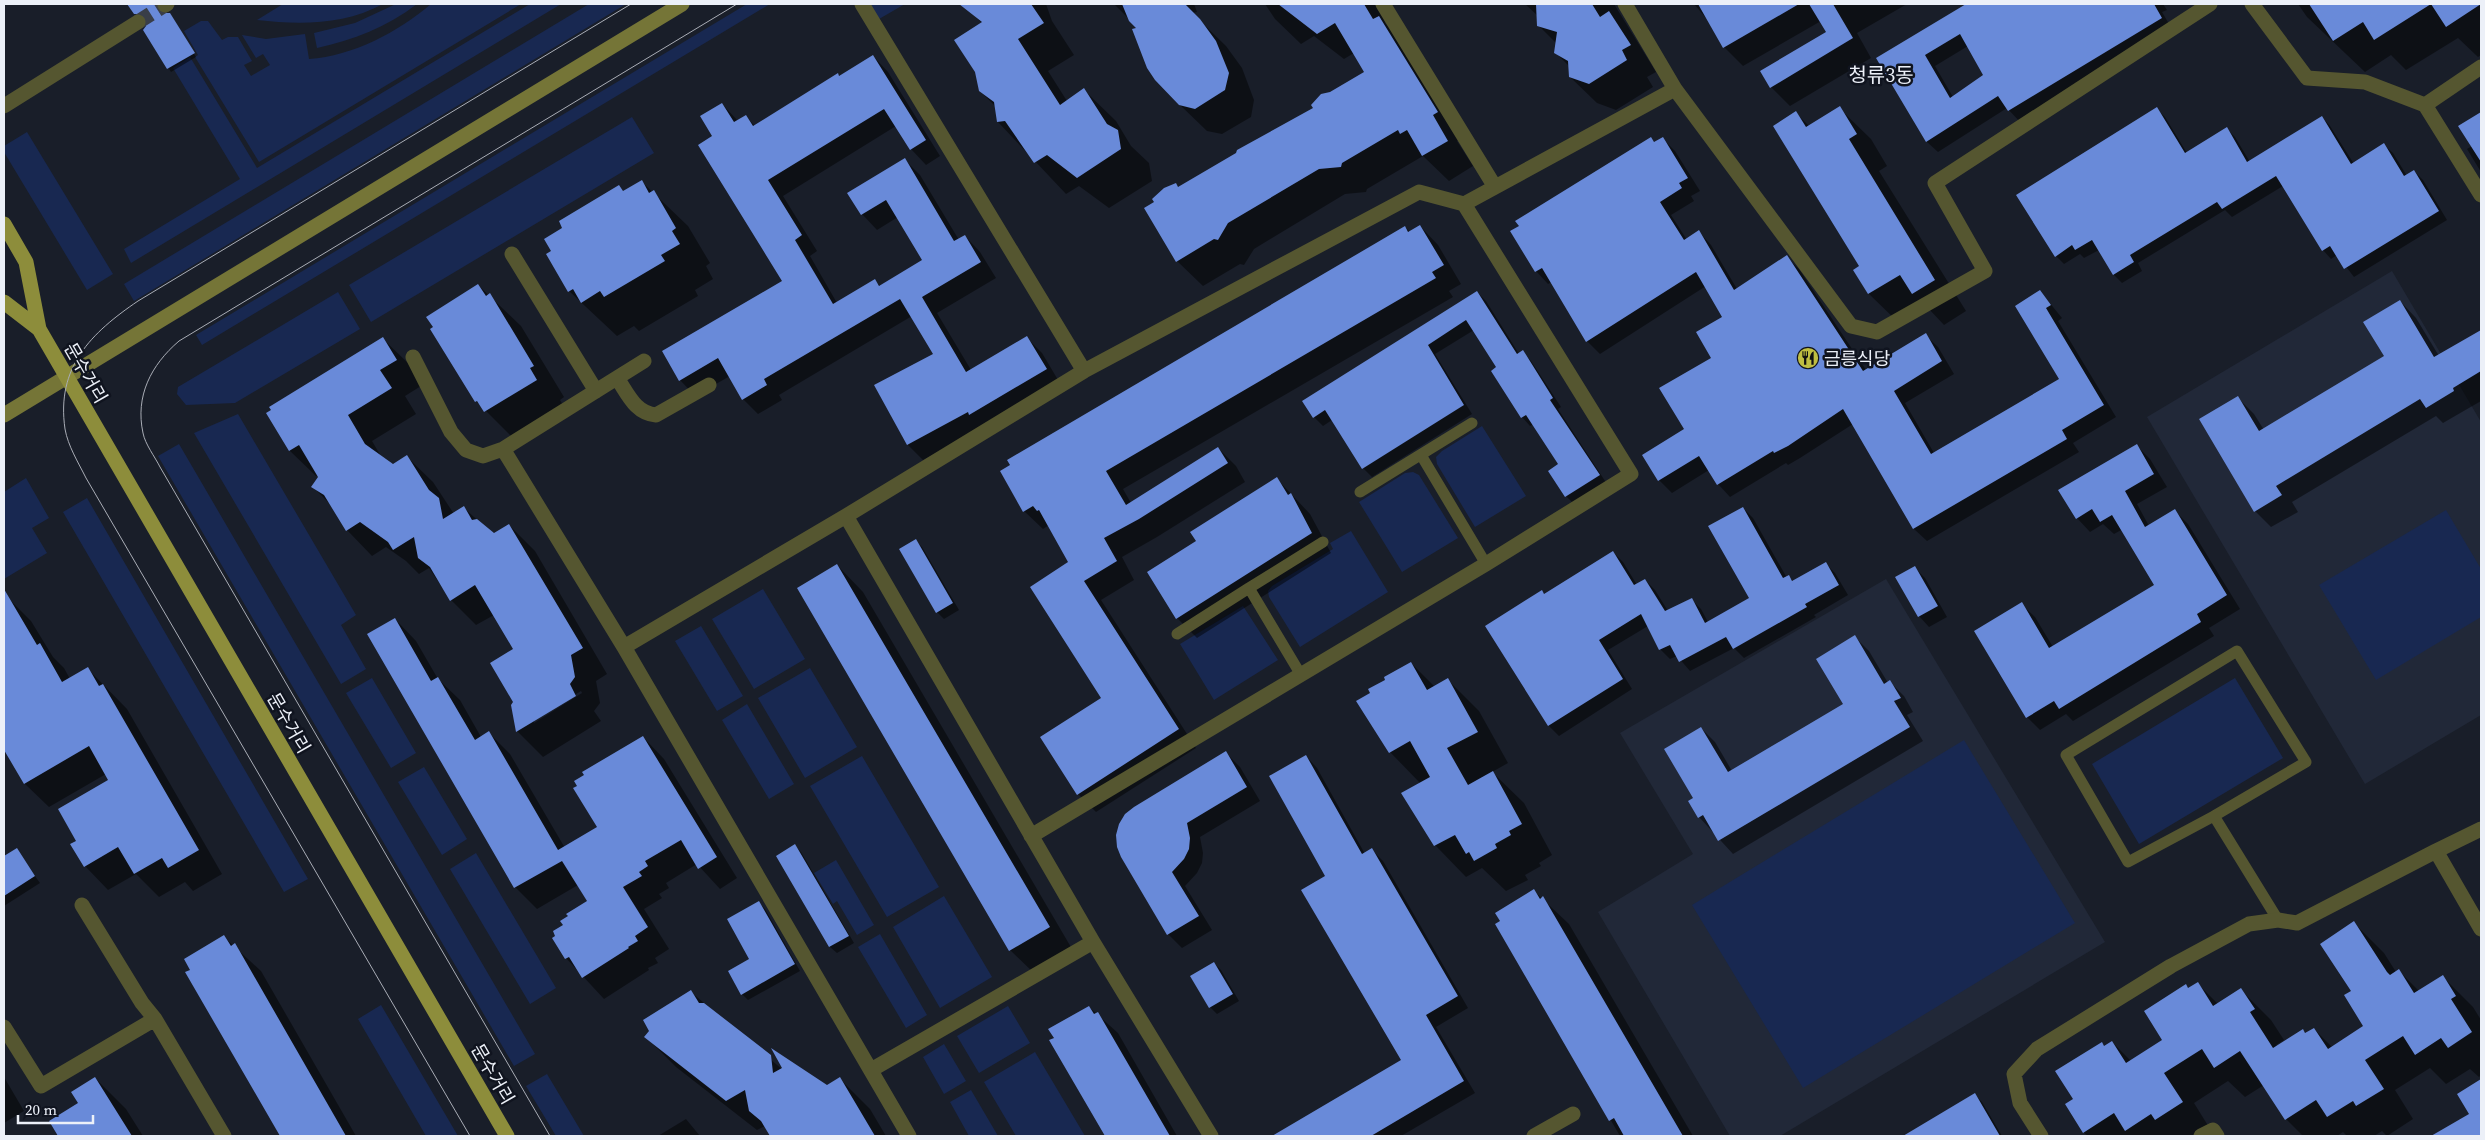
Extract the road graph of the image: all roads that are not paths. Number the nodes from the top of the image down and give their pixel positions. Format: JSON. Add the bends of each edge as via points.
{"nodes":[{"id":1,"x":682,"y":4,"type":"edge"},
{"id":2,"x":862,"y":4,"type":"edge"},
{"id":3,"x":1383,"y":4,"type":"edge"},
{"id":4,"x":1625,"y":4,"type":"edge"},
{"id":5,"x":2210,"y":4,"type":"edge"},
{"id":6,"x":2252,"y":4,"type":"edge"},
{"id":7,"x":138,"y":22,"type":"tunnel mouth"},
{"id":8,"x":2481,"y":67,"type":"edge"},
{"id":9,"x":1675,"y":89,"type":"junction"},
{"id":10,"x":4,"y":106,"type":"edge"},
{"id":11,"x":2426,"y":106,"type":"junction"},
{"id":12,"x":1495,"y":187,"type":"junction"},
{"id":13,"x":2481,"y":195,"type":"edge"},
{"id":14,"x":1464,"y":204,"type":"junction"},
{"id":15,"x":4,"y":224,"type":"edge"},
{"id":16,"x":512,"y":254,"type":"dead end"},
{"id":17,"x":4,"y":302,"type":"edge"},
{"id":18,"x":39,"y":329,"type":"junction"},
{"id":19,"x":413,"y":357,"type":"dead end"},
{"id":20,"x":644,"y":360,"type":"dead end"},
{"id":21,"x":1084,"y":371,"type":"junction"},
{"id":22,"x":66,"y":378,"type":"junction"},
{"id":23,"x":616,"y":378,"type":"junction"},
{"id":24,"x":709,"y":385,"type":"dead end"},
{"id":25,"x":596,"y":391,"type":"junction"},
{"id":26,"x":4,"y":415,"type":"edge"},
{"id":27,"x":1472,"y":423,"type":"dead end"},
{"id":28,"x":503,"y":450,"type":"junction"},
{"id":29,"x":1421,"y":455,"type":"junction"},
{"id":30,"x":1360,"y":492,"type":"dead end"},
{"id":31,"x":846,"y":516,"type":"junction"},
{"id":32,"x":1323,"y":542,"type":"dead end"},
{"id":33,"x":1486,"y":564,"type":"junction"},
{"id":34,"x":1249,"y":588,"type":"junction"},
{"id":35,"x":1177,"y":634,"type":"dead end"},
{"id":36,"x":624,"y":647,"type":"junction"},
{"id":37,"x":1301,"y":675,"type":"junction"},
{"id":38,"x":2214,"y":816,"type":"junction"},
{"id":39,"x":2481,"y":829,"type":"edge"},
{"id":40,"x":1031,"y":836,"type":"junction"},
{"id":41,"x":2436,"y":851,"type":"junction"},
{"id":42,"x":82,"y":905,"type":"dead end"},
{"id":43,"x":2278,"y":920,"type":"junction"},
{"id":44,"x":2481,"y":929,"type":"edge"},
{"id":45,"x":1093,"y":942,"type":"junction"},
{"id":46,"x":155,"y":1019,"type":"junction"},
{"id":47,"x":4,"y":1027,"type":"edge"},
{"id":48,"x":871,"y":1070,"type":"junction"},
{"id":49,"x":1573,"y":1114,"type":"dead end"},
{"id":50,"x":224,"y":1136,"type":"edge"},
{"id":51,"x":507,"y":1136,"type":"edge"},
{"id":52,"x":909,"y":1136,"type":"edge"},
{"id":53,"x":1212,"y":1136,"type":"edge"},
{"id":54,"x":1534,"y":1136,"type":"edge"},
{"id":55,"x":2041,"y":1136,"type":"edge"},
{"id":56,"x":2202,"y":1136,"type":"edge"},
{"id":57,"x":2217,"y":1136,"type":"edge"}],
"edges":[{"from":1,"to":22,"type":"street"},
{"from":2,"to":21,"type":"street"},
{"from":3,"to":12,"type":"street"},
{"from":4,"to":9,"type":"street"},
{"from":5,"to":9,"type":"street","via":[[1935,183],[1985,270],[1877,332],[1850,326]]},
{"from":6,"to":11,"type":"street","via":[[2307,78],[2365,82]]},
{"from":7,"to":10,"type":"street"},
{"from":8,"to":11,"type":"street"},
{"from":9,"to":12,"type":"street"},
{"from":11,"to":13,"type":"street"},
{"from":12,"to":14,"type":"street"},
{"from":14,"to":21,"type":"street","via":[[1419,192]]},
{"from":14,"to":33,"type":"street","via":[[1631,474]]},
{"from":15,"to":18,"type":"main road","via":[[26,262]]},
{"from":16,"to":25,"type":"street"},
{"from":17,"to":18,"type":"main road"},
{"from":18,"to":22,"type":"main road","name":"문수거리"},
{"from":19,"to":28,"type":"street","via":[[451,432],[466,450],[483,456]]},
{"from":20,"to":23,"type":"street"},
{"from":21,"to":31,"type":"street"},
{"from":22,"to":26,"type":"street"},
{"from":22,"to":51,"type":"main road","name":"문수거리"},
{"from":23,"to":24,"type":"street","via":[[639,410],[656,415]]},
{"from":23,"to":25,"type":"street"},
{"from":25,"to":28,"type":"street"},
{"from":27,"to":29,"type":"lane"},
{"from":28,"to":36,"type":"street"},
{"from":29,"to":30,"type":"lane"},
{"from":29,"to":33,"type":"lane"},
{"from":31,"to":36,"type":"street"},
{"from":31,"to":40,"type":"street"},
{"from":32,"to":34,"type":"lane"},
{"from":33,"to":37,"type":"street"},
{"from":34,"to":35,"type":"lane"},
{"from":34,"to":37,"type":"lane"},
{"from":36,"to":48,"type":"street"},
{"from":37,"to":40,"type":"street"},
{"from":38,"to":38,"type":"lane","via":[[2306,762],[2236,651],[2066,755],[2128,862]]},
{"from":38,"to":43,"type":"lane"},
{"from":39,"to":41,"type":"street"},
{"from":40,"to":45,"type":"street"},
{"from":41,"to":43,"type":"street","via":[[2297,924]]},
{"from":41,"to":44,"type":"street"},
{"from":42,"to":46,"type":"street","via":[[142,1004]]},
{"from":43,"to":55,"type":"street","via":[[2249,924],[2180,961],[2037,1049],[2014,1074],[2020,1103]]},
{"from":45,"to":48,"type":"street"},
{"from":45,"to":53,"type":"street"},
{"from":46,"to":47,"type":"street","via":[[41,1086]]},
{"from":46,"to":50,"type":"street"},
{"from":48,"to":52,"type":"street"},
{"from":49,"to":54,"type":"street"},
{"from":56,"to":57,"type":"street","via":[[2213,1130]]}]}
